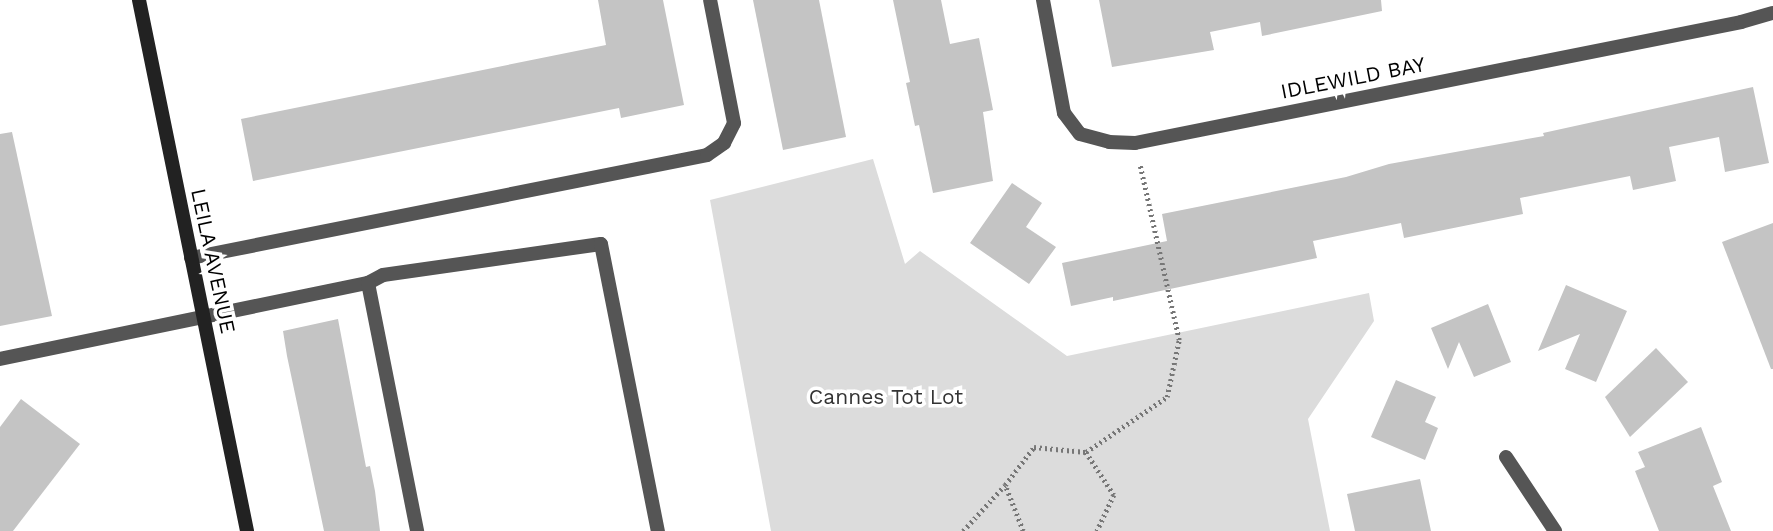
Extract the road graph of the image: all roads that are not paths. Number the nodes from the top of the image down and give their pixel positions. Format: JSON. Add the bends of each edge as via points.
{"nodes":[{"id":1,"x":139,"y":0,"type":"edge"},
{"id":2,"x":710,"y":0,"type":"edge"},
{"id":3,"x":1043,"y":0,"type":"edge"},
{"id":4,"x":1773,"y":13,"type":"edge"},
{"id":5,"x":191,"y":258,"type":"junction"},
{"id":6,"x":368,"y":283,"type":"junction"},
{"id":7,"x":204,"y":319,"type":"junction"},
{"id":8,"x":0,"y":359,"type":"edge"},
{"id":9,"x":1506,"y":457,"type":"dead end"},
{"id":10,"x":247,"y":531,"type":"edge"},
{"id":11,"x":417,"y":531,"type":"edge"},
{"id":12,"x":659,"y":531,"type":"edge"},
{"id":13,"x":1555,"y":531,"type":"edge"}],
"edges":[{"from":1,"to":5,"type":"street","name":"LEILA AVENUE"},
{"from":2,"to":5,"type":"street","via":[[734,123],[724,143],[707,155]]},
{"from":3,"to":4,"type":"street","name":"IDLEWILD BAY","via":[[1064,113],[1080,134],[1135,143]]},
{"from":5,"to":7,"type":"street","name":"LEILA AVENUE"},
{"from":6,"to":7,"type":"street"},
{"from":6,"to":11,"type":"street"},
{"from":6,"to":12,"type":"street","via":[[383,275],[601,244]]},
{"from":7,"to":8,"type":"street"},
{"from":7,"to":10,"type":"street","name":"LEILA AVENUE"},
{"from":9,"to":13,"type":"street"}]}
